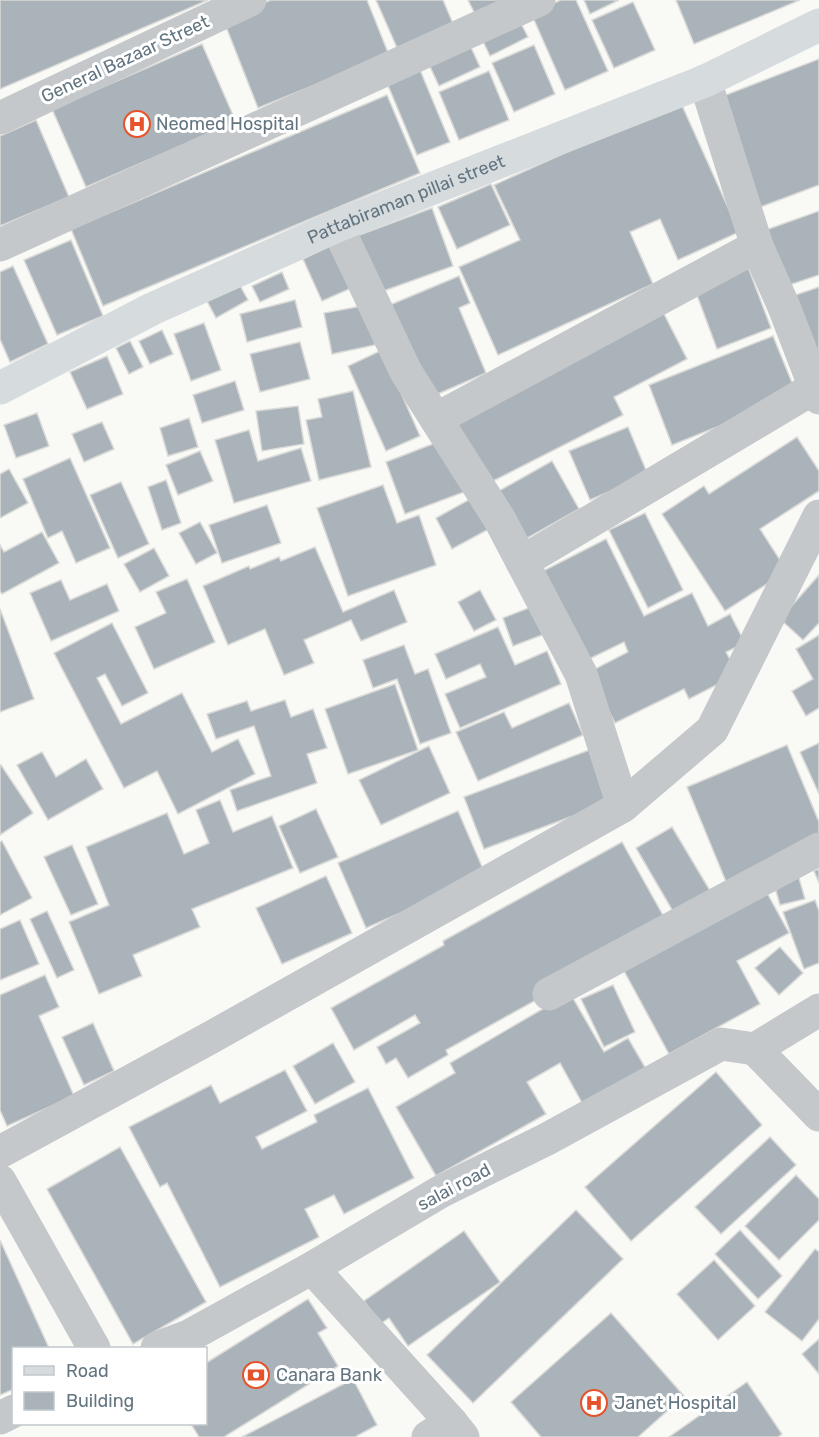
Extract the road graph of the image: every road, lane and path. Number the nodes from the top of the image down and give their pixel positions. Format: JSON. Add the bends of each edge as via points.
{"nodes":[{"id":1,"x":250,"y":0,"type":"edge"},
{"id":2,"x":539,"y":0,"type":"edge"},
{"id":3,"x":819,"y":25,"type":"edge"},
{"id":4,"x":705,"y":81,"type":"junction"},
{"id":5,"x":0,"y":118,"type":"edge"},
{"id":6,"x":337,"y":226,"type":"junction"},
{"id":7,"x":0,"y":245,"type":"edge"},
{"id":8,"x":757,"y":246,"type":"junction"},
{"id":9,"x":0,"y":388,"type":"edge"},
{"id":10,"x":818,"y":390,"type":"edge"},
{"id":11,"x":436,"y":419,"type":"junction"},
{"id":12,"x":819,"y":516,"type":"edge"},
{"id":13,"x":522,"y":562,"type":"junction"},
{"id":14,"x":623,"y":806,"type":"junction"},
{"id":15,"x":819,"y":849,"type":"edge"},
{"id":16,"x":549,"y":994,"type":"dead end"},
{"id":17,"x":819,"y":1010,"type":"edge"},
{"id":18,"x":755,"y":1050,"type":"junction"},
{"id":19,"x":819,"y":1115,"type":"edge"},
{"id":20,"x":0,"y":1152,"type":"edge"},
{"id":21,"x":0,"y":1181,"type":"edge"},
{"id":22,"x":312,"y":1268,"type":"junction"},
{"id":23,"x":93,"y":1347,"type":"edge"},
{"id":24,"x":160,"y":1347,"type":"edge"},
{"id":25,"x":447,"y":1432,"type":"edge"}],
"edges":[{"from":1,"to":5,"type":"street","name":"General Bazaar Street"},
{"from":2,"to":7,"type":"street"},
{"from":3,"to":4,"type":"street","name":"Pattabiraman pillai street"},
{"from":4,"to":6,"type":"street","name":"Pattabiraman pillai street"},
{"from":4,"to":8,"type":"street"},
{"from":6,"to":9,"type":"street","name":"Pattabiraman pillai street","via":[[152,309]]},
{"from":6,"to":11,"type":"street","via":[[406,372]]},
{"from":8,"to":10,"type":"street"},
{"from":8,"to":11,"type":"street"},
{"from":10,"to":13,"type":"street"},
{"from":11,"to":13,"type":"street"},
{"from":12,"to":14,"type":"street","via":[[712,730]]},
{"from":13,"to":14,"type":"street","via":[[580,674]]},
{"from":14,"to":20,"type":"street"},
{"from":15,"to":16,"type":"street"},
{"from":17,"to":18,"type":"street"},
{"from":18,"to":19,"type":"street"},
{"from":18,"to":22,"type":"street","name":"salai road","via":[[721,1044],[557,1134],[440,1192]]},
{"from":21,"to":23,"type":"street"},
{"from":22,"to":24,"type":"street","name":"salai road","via":[[189,1336]]},
{"from":22,"to":25,"type":"street"}]}
